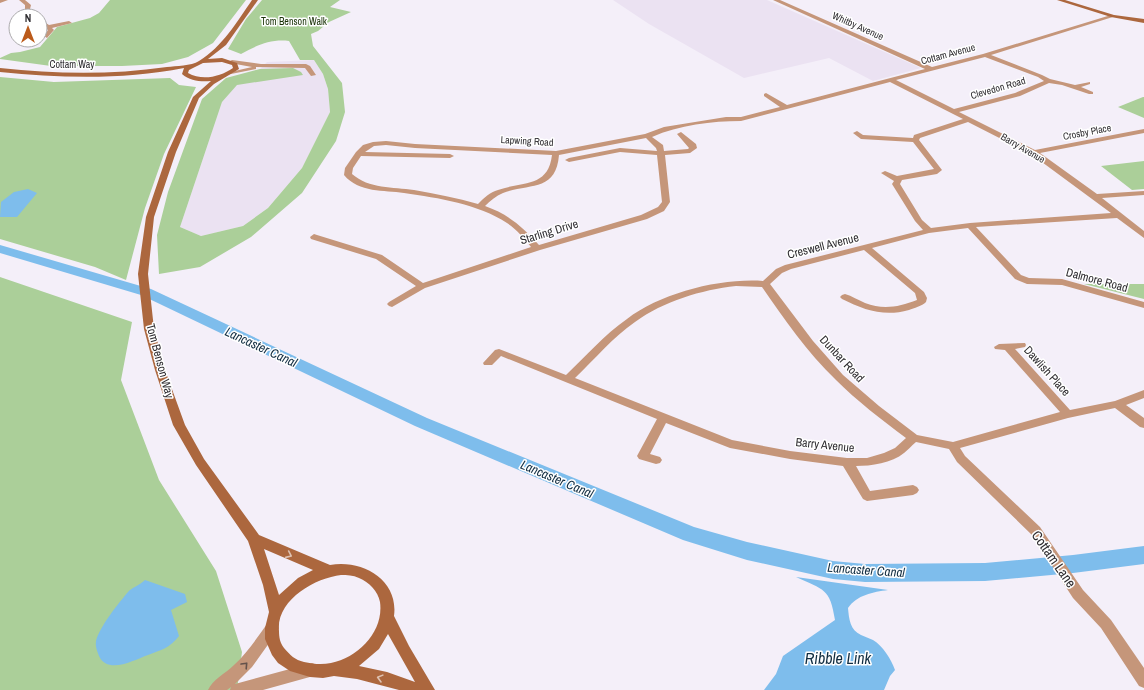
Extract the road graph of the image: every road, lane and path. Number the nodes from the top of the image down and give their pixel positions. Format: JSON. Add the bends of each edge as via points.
{"nodes":[{"id":1,"x":5,"y":0,"type":"edge"},
{"id":2,"x":22,"y":0,"type":"edge"},
{"id":3,"x":255,"y":0,"type":"edge"},
{"id":4,"x":776,"y":0,"type":"edge"},
{"id":5,"x":1060,"y":0,"type":"edge"},
{"id":6,"x":0,"y":1,"type":"edge"},
{"id":7,"x":27,"y":8,"type":"edge"},
{"id":8,"x":1113,"y":16,"type":"junction"},
{"id":9,"x":1144,"y":21,"type":"edge"},
{"id":10,"x":69,"y":23,"type":"dead end"},
{"id":11,"x":49,"y":27,"type":"joint"},
{"id":12,"x":48,"y":34,"type":"edge"},
{"id":13,"x":224,"y":44,"type":"junction"},
{"id":14,"x":985,"y":54,"type":"junction"},
{"id":15,"x":230,"y":61,"type":"junction"},
{"id":16,"x":197,"y":63,"type":"junction"},
{"id":17,"x":268,"y":66,"type":"junction"},
{"id":18,"x":931,"y":69,"type":"junction"},
{"id":19,"x":0,"y":70,"type":"edge"},
{"id":20,"x":144,"y":72,"type":"junction"},
{"id":21,"x":174,"y":75,"type":"dead end"},
{"id":22,"x":226,"y":75,"type":"junction"},
{"id":23,"x":313,"y":75,"type":"dead end"},
{"id":24,"x":186,"y":77,"type":"junction"},
{"id":25,"x":891,"y":80,"type":"junction"},
{"id":26,"x":1048,"y":81,"type":"junction"},
{"id":27,"x":1088,"y":83,"type":"dead end"},
{"id":28,"x":1075,"y":87,"type":"junction"},
{"id":29,"x":1091,"y":93,"type":"dead end"},
{"id":30,"x":766,"y":95,"type":"dead end"},
{"id":31,"x":196,"y":98,"type":"junction"},
{"id":32,"x":787,"y":108,"type":"junction"},
{"id":33,"x":953,"y":111,"type":"junction"},
{"id":34,"x":741,"y":119,"type":"joint"},
{"id":35,"x":969,"y":119,"type":"junction"},
{"id":36,"x":1144,"y":131,"type":"edge"},
{"id":37,"x":857,"y":133,"type":"dead end"},
{"id":38,"x":681,"y":134,"type":"dead end"},
{"id":39,"x":646,"y":136,"type":"junction"},
{"id":40,"x":915,"y":140,"type":"junction"},
{"id":41,"x":1034,"y":152,"type":"junction"},
{"id":42,"x":556,"y":153,"type":"junction"},
{"id":43,"x":660,"y":153,"type":"junction"},
{"id":44,"x":359,"y":154,"type":"junction"},
{"id":45,"x":450,"y":156,"type":"dead end"},
{"id":46,"x":569,"y":160,"type":"dead end"},
{"id":47,"x":885,"y":173,"type":"dead end"},
{"id":48,"x":898,"y":180,"type":"junction"},
{"id":49,"x":1144,"y":193,"type":"edge"},
{"id":50,"x":1095,"y":196,"type":"junction"},
{"id":51,"x":480,"y":207,"type":"junction"},
{"id":52,"x":1119,"y":215,"type":"junction"},
{"id":53,"x":970,"y":225,"type":"junction"},
{"id":54,"x":930,"y":231,"type":"junction"},
{"id":55,"x":1144,"y":235,"type":"edge"},
{"id":56,"x":314,"y":238,"type":"dead end"},
{"id":57,"x":537,"y":248,"type":"junction"},
{"id":58,"x":867,"y":248,"type":"junction"},
{"id":59,"x":765,"y":284,"type":"junction"},
{"id":60,"x":422,"y":286,"type":"junction"},
{"id":61,"x":845,"y":297,"type":"dead end"},
{"id":62,"x":392,"y":304,"type":"dead end"},
{"id":63,"x":1144,"y":304,"type":"edge"},
{"id":64,"x":1021,"y":345,"type":"dead end"},
{"id":65,"x":488,"y":363,"type":"dead end"},
{"id":66,"x":567,"y":380,"type":"junction"},
{"id":67,"x":1144,"y":394,"type":"edge"},
{"id":68,"x":1118,"y":404,"type":"junction"},
{"id":69,"x":1068,"y":414,"type":"junction"},
{"id":70,"x":663,"y":419,"type":"junction"},
{"id":71,"x":1144,"y":424,"type":"edge"},
{"id":72,"x":914,"y":438,"type":"junction"},
{"id":73,"x":953,"y":446,"type":"junction"},
{"id":74,"x":656,"y":460,"type":"dead end"},
{"id":75,"x":847,"y":462,"type":"junction"},
{"id":76,"x":913,"y":490,"type":"dead end"},
{"id":77,"x":254,"y":539,"type":"junction"},
{"id":78,"x":330,"y":571,"type":"junction"},
{"id":79,"x":276,"y":612,"type":"junction"},
{"id":80,"x":388,"y":618,"type":"junction"},
{"id":81,"x":272,"y":628,"type":"junction"},
{"id":82,"x":312,"y":670,"type":"junction"},
{"id":83,"x":331,"y":670,"type":"junction"},
{"id":84,"x":1144,"y":681,"type":"edge"},
{"id":85,"x":215,"y":690,"type":"edge"},
{"id":86,"x":237,"y":690,"type":"edge"},
{"id":87,"x":417,"y":690,"type":"edge"},
{"id":88,"x":428,"y":690,"type":"edge"}],
"edges":[{"from":1,"to":6,"type":"street"},
{"from":2,"to":7,"type":"street","via":[[28,5]]},
{"from":3,"to":13,"type":"main road"},
{"from":4,"to":18,"type":"street","name":"Whitby Avenue"},
{"from":5,"to":8,"type":"main road"},
{"from":8,"to":9,"type":"main road"},
{"from":8,"to":14,"type":"street","name":"Cottam Avenue"},
{"from":10,"to":11,"type":"street"},
{"from":11,"to":12,"type":"street","via":[[51,30]]},
{"from":13,"to":15,"type":"main road","via":[[225,54]]},
{"from":13,"to":16,"type":"main road"},
{"from":14,"to":18,"type":"street","name":"Cottam Avenue"},
{"from":14,"to":26,"type":"street","name":"Clevedon Road"},
{"from":15,"to":16,"type":"main road","name":"Cottam Way"},
{"from":15,"to":17,"type":"street"},
{"from":15,"to":22,"type":"main road","via":[[236,69]]},
{"from":16,"to":20,"type":"main road","name":"Cottam Way"},
{"from":16,"to":24,"type":"main road","via":[[186,69]]},
{"from":17,"to":22,"type":"street"},
{"from":17,"to":23,"type":"street","via":[[306,66]]},
{"from":18,"to":25,"type":"street","name":"Cottam Avenue"},
{"from":19,"to":20,"type":"main road","name":"Cottam Way","via":[[67,74]]},
{"from":20,"to":21,"type":"main road","name":"Cottam Way"},
{"from":22,"to":24,"type":"main road","via":[[202,79]]},
{"from":22,"to":31,"type":"main road","name":"Tom Benson Way","via":[[212,83]]},
{"from":24,"to":31,"type":"main road","via":[[195,87]]},
{"from":25,"to":32,"type":"street","name":"Cottam Avenue"},
{"from":25,"to":33,"type":"street","name":"Barry Avenue"},
{"from":26,"to":28,"type":"street","name":"Clevedon Road"},
{"from":26,"to":33,"type":"street","name":"Clevedon Road","via":[[1044,85],[1014,95]]},
{"from":27,"to":28,"type":"street"},
{"from":28,"to":29,"type":"street","name":"Clevedon Road"},
{"from":30,"to":32,"type":"street"},
{"from":31,"to":77,"type":"main road","name":"Tom Benson Way","via":[[172,152],[150,217],[143,274],[149,329],[179,425],[200,462]]},
{"from":32,"to":34,"type":"street","name":"Cottam Avenue"},
{"from":33,"to":35,"type":"street","name":"Barry Avenue"},
{"from":34,"to":39,"type":"street","name":"Lapwing Road","via":[[686,124]]},
{"from":35,"to":40,"type":"street","via":[[920,134]]},
{"from":35,"to":41,"type":"street","name":"Barry Avenue"},
{"from":36,"to":41,"type":"street","name":"Crosby Place"},
{"from":37,"to":40,"type":"street","via":[[861,137]]},
{"from":38,"to":43,"type":"street","via":[[693,148],[690,151]]},
{"from":39,"to":42,"type":"street","name":"Lapwing Road"},
{"from":39,"to":43,"type":"street","name":"Starling Drive","via":[[660,147]]},
{"from":40,"to":48,"type":"street","via":[[938,170]]},
{"from":41,"to":50,"type":"street","name":"Barry Avenue"},
{"from":42,"to":44,"type":"street","name":"Lapwing Road","via":[[386,143],[366,147]]},
{"from":42,"to":51,"type":"street","via":[[554,170],[544,180],[502,191]]},
{"from":43,"to":46,"type":"street","via":[[620,150]]},
{"from":43,"to":57,"type":"street","name":"Starling Drive","via":[[666,202],[661,209],[644,217]]},
{"from":44,"to":45,"type":"street"},
{"from":44,"to":51,"type":"street","name":"Lapwing Road","via":[[349,168],[348,175],[361,185],[423,194]]},
{"from":47,"to":48,"type":"street"},
{"from":48,"to":54,"type":"street","via":[[896,184],[919,221]]},
{"from":49,"to":50,"type":"street"},
{"from":50,"to":52,"type":"street","name":"Barry Avenue"},
{"from":51,"to":57,"type":"street","name":"Lapwing Road","via":[[511,221]]},
{"from":52,"to":53,"type":"street","name":"Creswell Avenue"},
{"from":52,"to":55,"type":"street","name":"Barry Avenue"},
{"from":53,"to":54,"type":"street","name":"Creswell Avenue"},
{"from":53,"to":63,"type":"street","name":"Dalmore Road","via":[[1018,277],[1027,281],[1062,282]]},
{"from":54,"to":58,"type":"street","name":"Creswell Avenue"},
{"from":56,"to":60,"type":"street","via":[[379,257]]},
{"from":57,"to":60,"type":"street","name":"Starling Drive"},
{"from":58,"to":59,"type":"street","name":"Creswell Avenue","via":[[788,267],[779,271]]},
{"from":58,"to":61,"type":"street","via":[[919,292],[922,298],[914,305],[882,312],[863,307]]},
{"from":59,"to":66,"type":"street","via":[[740,282],[711,286],[661,304],[632,319]]},
{"from":59,"to":72,"type":"street","name":"Dunbar Road","via":[[794,325],[838,376]]},
{"from":60,"to":62,"type":"street","name":"Starling Drive"},
{"from":64,"to":69,"type":"street","name":"Dawlish Place","via":[[1003,347]]},
{"from":65,"to":66,"type":"street","name":"Barry Avenue","via":[[499,352]]},
{"from":66,"to":70,"type":"street","name":"Barry Avenue"},
{"from":67,"to":68,"type":"street"},
{"from":68,"to":69,"type":"street"},
{"from":68,"to":71,"type":"street"},
{"from":69,"to":73,"type":"street"},
{"from":70,"to":74,"type":"street","via":[[643,456]]},
{"from":70,"to":75,"type":"street","name":"Barry Avenue","via":[[730,444]]},
{"from":72,"to":73,"type":"street"},
{"from":72,"to":75,"type":"street","name":"Barry Avenue","via":[[887,457],[867,462]]},
{"from":73,"to":84,"type":"street","name":"Cottam Lane","via":[[960,459],[1024,518],[1046,545],[1078,594],[1106,624]]},
{"from":75,"to":76,"type":"street","via":[[868,496]]},
{"from":77,"to":78,"type":"main road","one_way":true},
{"from":77,"to":79,"type":"main road","name":"Tom Benson Way","via":[[270,585]]},
{"from":78,"to":79,"type":"main road","via":[[313,576],[297,585],[284,597]]},
{"from":78,"to":80,"type":"main road","via":[[359,572],[374,579],[384,591]]},
{"from":79,"to":81,"type":"main road"},
{"from":80,"to":83,"type":"main road","via":[[381,635],[368,650],[351,663]]},
{"from":80,"to":88,"type":"main road","via":[[404,651]]},
{"from":81,"to":82,"type":"main road","via":[[274,643],[281,657],[294,666]]},
{"from":85,"to":81,"type":"street","one_way":true,"via":[[246,665]]},
{"from":82,"to":83,"type":"main road"},
{"from":82,"to":86,"type":"street"},
{"from":87,"to":83,"type":"main road","one_way":true,"via":[[372,675]]}]}
